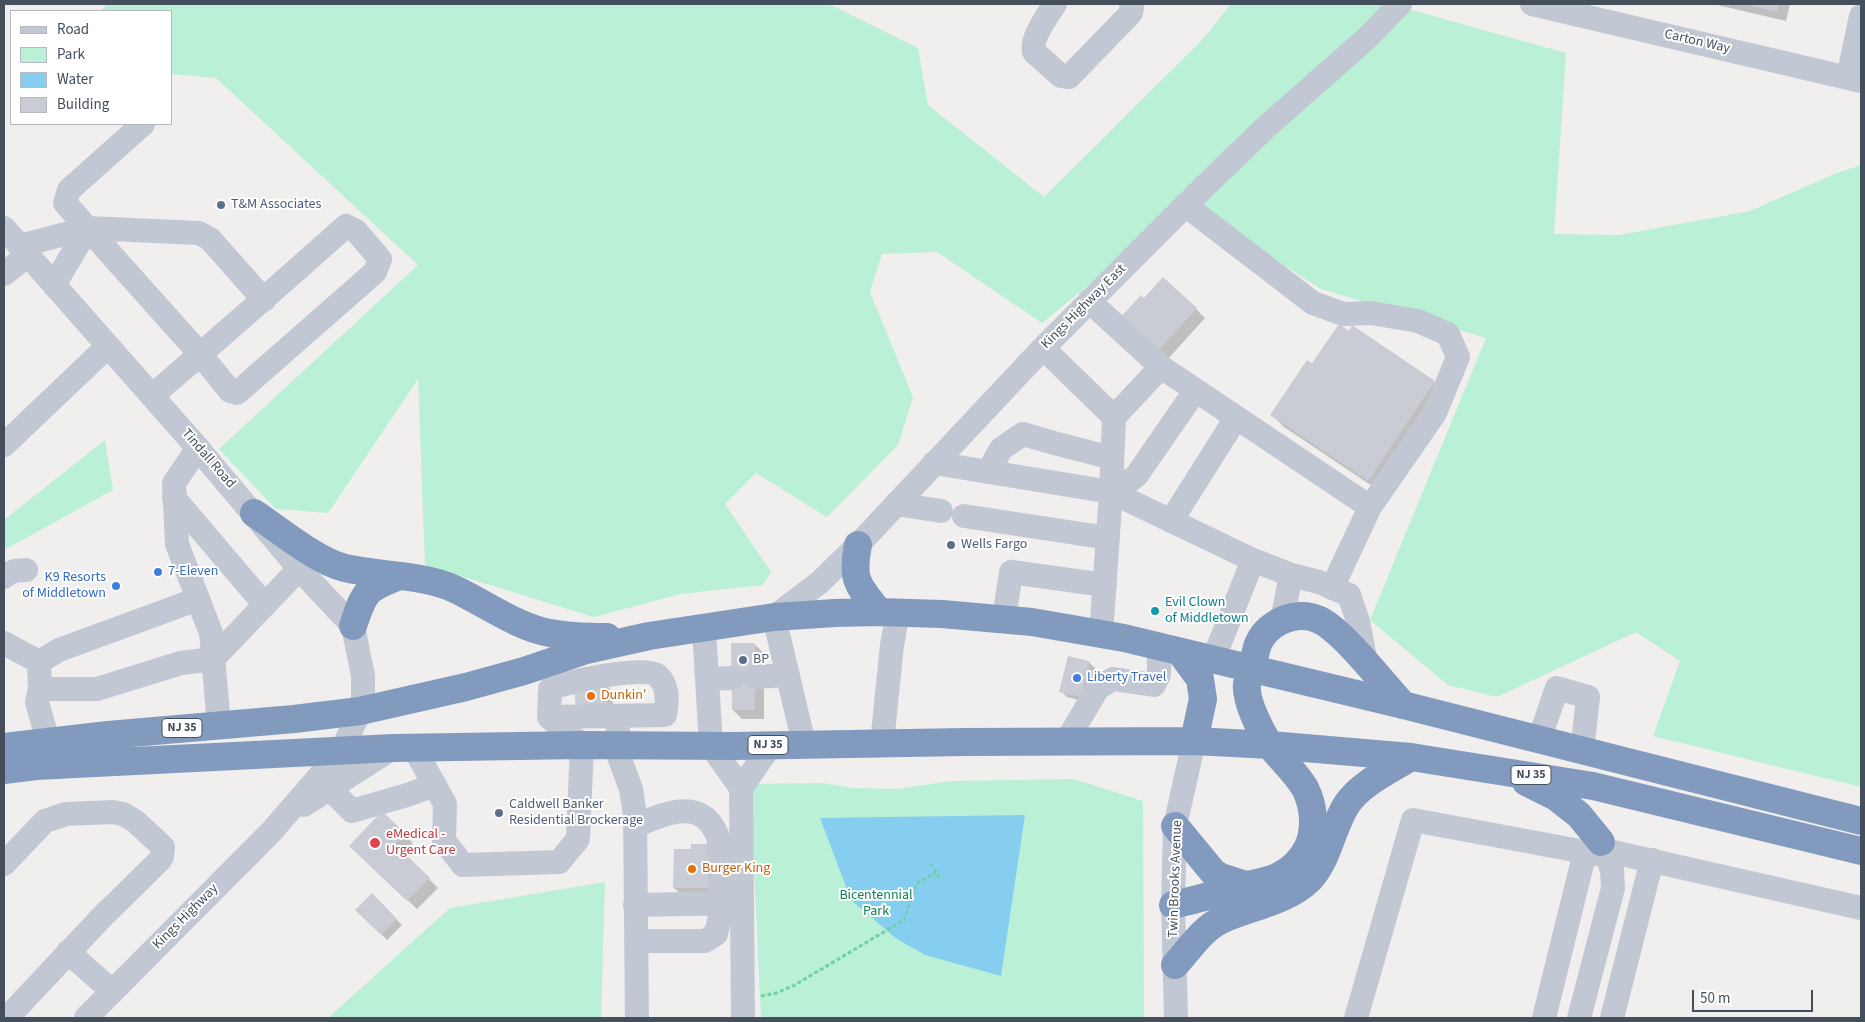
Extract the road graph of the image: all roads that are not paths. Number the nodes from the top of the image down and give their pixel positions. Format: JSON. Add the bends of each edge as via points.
{"nodes":[{"id":1,"x":1055,"y":4,"type":"edge"},
{"id":2,"x":1130,"y":4,"type":"edge"},
{"id":3,"x":1400,"y":4,"type":"edge"},
{"id":4,"x":1532,"y":4,"type":"edge"},
{"id":5,"x":1861,"y":16,"type":"edge"},
{"id":6,"x":1854,"y":80,"type":"edge"},
{"id":7,"x":142,"y":125,"type":"edge"},
{"id":8,"x":1186,"y":205,"type":"junction"},
{"id":9,"x":4,"y":228,"type":"edge"},
{"id":10,"x":88,"y":228,"type":"junction"},
{"id":11,"x":23,"y":251,"type":"junction"},
{"id":12,"x":4,"y":274,"type":"edge"},
{"id":13,"x":54,"y":285,"type":"junction"},
{"id":14,"x":264,"y":300,"type":"junction"},
{"id":15,"x":1089,"y":301,"type":"junction"},
{"id":16,"x":108,"y":346,"type":"junction"},
{"id":17,"x":1044,"y":348,"type":"junction"},
{"id":18,"x":200,"y":354,"type":"junction"},
{"id":19,"x":1161,"y":367,"type":"junction"},
{"id":20,"x":1195,"y":390,"type":"junction"},
{"id":21,"x":152,"y":396,"type":"junction"},
{"id":22,"x":1114,"y":417,"type":"junction"},
{"id":23,"x":1236,"y":418,"type":"junction"},
{"id":24,"x":4,"y":445,"type":"edge"},
{"id":25,"x":198,"y":448,"type":"junction"},
{"id":26,"x":1112,"y":458,"type":"junction"},
{"id":27,"x":934,"y":463,"type":"junction"},
{"id":28,"x":998,"y":474,"type":"junction"},
{"id":29,"x":1111,"y":492,"type":"junction"},
{"id":30,"x":174,"y":498,"type":"junction"},
{"id":31,"x":896,"y":504,"type":"junction"},
{"id":32,"x":1370,"y":507,"type":"junction"},
{"id":33,"x":941,"y":511,"type":"dead end"},
{"id":34,"x":254,"y":513,"type":"junction"},
{"id":35,"x":964,"y":516,"type":"dead end"},
{"id":36,"x":1171,"y":521,"type":"junction"},
{"id":37,"x":1108,"y":538,"type":"junction"},
{"id":38,"x":858,"y":545,"type":"junction"},
{"id":39,"x":1253,"y":560,"type":"junction"},
{"id":40,"x":299,"y":569,"type":"junction"},
{"id":41,"x":1291,"y":575,"type":"junction"},
{"id":42,"x":400,"y":576,"type":"junction"},
{"id":43,"x":1104,"y":585,"type":"junction"},
{"id":44,"x":1332,"y":588,"type":"junction"},
{"id":45,"x":198,"y":599,"type":"junction"},
{"id":46,"x":265,"y":605,"type":"junction"},
{"id":47,"x":888,"y":612,"type":"junction"},
{"id":48,"x":774,"y":617,"type":"junction"},
{"id":49,"x":1004,"y":619,"type":"junction"},
{"id":50,"x":1282,"y":620,"type":"junction"},
{"id":51,"x":353,"y":626,"type":"junction"},
{"id":52,"x":704,"y":628,"type":"junction"},
{"id":53,"x":1101,"y":634,"type":"junction"},
{"id":54,"x":649,"y":636,"type":"junction"},
{"id":55,"x":4,"y":643,"type":"edge"},
{"id":56,"x":596,"y":648,"type":"junction"},
{"id":57,"x":1169,"y":649,"type":"junction"},
{"id":58,"x":213,"y":659,"type":"junction"},
{"id":59,"x":1213,"y":660,"type":"junction"},
{"id":60,"x":39,"y":662,"type":"junction"},
{"id":61,"x":1366,"y":663,"type":"junction"},
{"id":62,"x":1252,"y":669,"type":"junction"},
{"id":63,"x":788,"y":675,"type":"junction"},
{"id":64,"x":755,"y":677,"type":"dead end"},
{"id":65,"x":595,"y":678,"type":"junction"},
{"id":66,"x":732,"y":678,"type":"dead end"},
{"id":67,"x":707,"y":679,"type":"junction"},
{"id":68,"x":40,"y":689,"type":"junction"},
{"id":69,"x":1403,"y":705,"type":"junction"},
{"id":70,"x":360,"y":711,"type":"junction"},
{"id":71,"x":620,"y":716,"type":"junction"},
{"id":72,"x":549,"y":717,"type":"junction"},
{"id":73,"x":219,"y":725,"type":"junction"},
{"id":74,"x":1538,"y":740,"type":"junction"},
{"id":75,"x":48,"y":741,"type":"junction"},
{"id":76,"x":1194,"y":741,"type":"junction"},
{"id":77,"x":1066,"y":742,"type":"junction"},
{"id":78,"x":882,"y":743,"type":"junction"},
{"id":79,"x":804,"y":744,"type":"junction"},
{"id":80,"x":582,"y":745,"type":"junction"},
{"id":81,"x":771,"y":745,"type":"junction"},
{"id":82,"x":1270,"y":745,"type":"junction"},
{"id":83,"x":4,"y":746,"type":"edge"},
{"id":84,"x":615,"y":746,"type":"junction"},
{"id":85,"x":711,"y":746,"type":"junction"},
{"id":86,"x":404,"y":748,"type":"junction"},
{"id":87,"x":342,"y":750,"type":"junction"},
{"id":88,"x":1582,"y":750,"type":"junction"},
{"id":89,"x":1411,"y":757,"type":"junction"},
{"id":90,"x":4,"y":770,"type":"edge"},
{"id":91,"x":1502,"y":770,"type":"junction"},
{"id":92,"x":434,"y":785,"type":"junction"},
{"id":93,"x":741,"y":788,"type":"junction"},
{"id":94,"x":330,"y":789,"type":"junction"},
{"id":95,"x":286,"y":816,"type":"junction"},
{"id":96,"x":1861,"y":821,"type":"edge"},
{"id":97,"x":635,"y":826,"type":"junction"},
{"id":98,"x":1175,"y":826,"type":"junction"},
{"id":99,"x":1599,"y":850,"type":"junction"},
{"id":100,"x":1861,"y":851,"type":"edge"},
{"id":101,"x":1652,"y":860,"type":"junction"},
{"id":102,"x":4,"y":864,"type":"edge"},
{"id":103,"x":1246,"y":885,"type":"junction"},
{"id":104,"x":635,"y":894,"type":"junction"},
{"id":105,"x":731,"y":903,"type":"junction"},
{"id":106,"x":1173,"y":905,"type":"junction"},
{"id":107,"x":1861,"y":908,"type":"edge"},
{"id":108,"x":636,"y":941,"type":"junction"},
{"id":109,"x":68,"y":952,"type":"junction"},
{"id":110,"x":1175,"y":965,"type":"junction"},
{"id":111,"x":112,"y":991,"type":"junction"},
{"id":112,"x":743,"y":1008,"type":"edge"},
{"id":113,"x":7,"y":1018,"type":"edge"},
{"id":114,"x":86,"y":1018,"type":"edge"},
{"id":115,"x":637,"y":1018,"type":"edge"},
{"id":116,"x":1176,"y":1018,"type":"edge"},
{"id":117,"x":1356,"y":1018,"type":"edge"},
{"id":118,"x":1544,"y":1018,"type":"edge"},
{"id":119,"x":1579,"y":1018,"type":"edge"},
{"id":120,"x":1612,"y":1018,"type":"edge"}],
"edges":[{"from":1,"to":2,"type":"street","via":[[1033,47],[1034,52],[1061,76],[1069,77],[1131,13]]},
{"from":3,"to":8,"type":"street","name":"Kings Highway East"},
{"from":4,"to":6,"type":"street","name":"Carton Way"},
{"from":5,"to":6,"type":"street"},
{"from":7,"to":10,"type":"street","via":[[69,190],[65,203]]},
{"from":8,"to":15,"type":"street","name":"Kings Highway East"},
{"from":8,"to":32,"type":"street","via":[[1313,303],[1343,314],[1371,313],[1418,321],[1448,334],[1458,358],[1435,413]]},
{"from":9,"to":11,"type":"street","name":"Tindall Road"},
{"from":10,"to":11,"type":"street"},
{"from":10,"to":13,"type":"street"},
{"from":10,"to":14,"type":"street","via":[[199,232],[210,239]]},
{"from":10,"to":18,"type":"street"},
{"from":11,"to":12,"type":"street"},
{"from":11,"to":13,"type":"street","name":"Tindall Road"},
{"from":13,"to":16,"type":"street","name":"Tindall Road"},
{"from":14,"to":18,"type":"street"},
{"from":14,"to":18,"type":"street","via":[[346,226],[356,231],[380,259],[375,272],[237,393],[230,390]]},
{"from":15,"to":17,"type":"street","name":"Kings Highway East"},
{"from":15,"to":19,"type":"street"},
{"from":16,"to":21,"type":"street","name":"Tindall Road"},
{"from":16,"to":24,"type":"street"},
{"from":17,"to":22,"type":"street"},
{"from":17,"to":27,"type":"street","name":"Kings Highway East"},
{"from":18,"to":21,"type":"street"},
{"from":19,"to":20,"type":"street"},
{"from":19,"to":22,"type":"street"},
{"from":20,"to":23,"type":"street"},
{"from":20,"to":29,"type":"street","via":[[1137,475]]},
{"from":21,"to":25,"type":"street","name":"Tindall Road"},
{"from":22,"to":26,"type":"street"},
{"from":23,"to":32,"type":"street"},
{"from":23,"to":36,"type":"street"},
{"from":25,"to":30,"type":"street","via":[[174,482]]},
{"from":25,"to":34,"type":"street","name":"Tindall Road"},
{"from":26,"to":28,"type":"street","via":[[1023,434],[1001,449]]},
{"from":26,"to":29,"type":"street"},
{"from":27,"to":28,"type":"street"},
{"from":27,"to":31,"type":"street","name":"Kings Highway East"},
{"from":28,"to":29,"type":"street"},
{"from":29,"to":36,"type":"street"},
{"from":29,"to":37,"type":"street"},
{"from":30,"to":45,"type":"street","via":[[177,544]]},
{"from":30,"to":46,"type":"street"},
{"from":31,"to":33,"type":"street"},
{"from":31,"to":38,"type":"street","name":"Kings Highway East"},
{"from":32,"to":44,"type":"street"},
{"from":34,"to":40,"type":"street","name":"Tindall Road"},
{"from":34,"to":42,"type":"highway","via":[[324,560],[344,568]]},
{"from":35,"to":37,"type":"street"},
{"from":36,"to":39,"type":"street"},
{"from":37,"to":43,"type":"street"},
{"from":38,"to":47,"type":"highway","via":[[855,561],[857,583]]},
{"from":38,"to":48,"type":"street","name":"Kings Highway East","via":[[820,582]]},
{"from":39,"to":41,"type":"street"},
{"from":39,"to":59,"type":"street"},
{"from":40,"to":46,"type":"street"},
{"from":40,"to":51,"type":"street","name":"Tindall Road"},
{"from":41,"to":44,"type":"street"},
{"from":41,"to":50,"type":"street"},
{"from":42,"to":51,"type":"highway","via":[[381,583],[364,596]]},
{"from":42,"to":54,"type":"highway","via":[[435,582],[516,621],[549,633],[585,637]]},
{"from":43,"to":49,"type":"street","via":[[1011,572]]},
{"from":43,"to":53,"type":"street"},
{"from":44,"to":61,"type":"street","via":[[1349,595]]},
{"from":45,"to":58,"type":"street","via":[[211,633]]},
{"from":45,"to":60,"type":"street","via":[[59,650]]},
{"from":46,"to":58,"type":"street"},
{"from":47,"to":48,"type":"highway","number":"NJ 35"},
{"from":47,"to":49,"type":"highway","number":"NJ 35"},
{"from":47,"to":78,"type":"street","via":[[892,645]]},
{"from":48,"to":52,"type":"highway","number":"NJ 35"},
{"from":48,"to":63,"type":"street"},
{"from":49,"to":53,"type":"highway","number":"NJ 35"},
{"from":50,"to":61,"type":"highway","via":[[1292,616],[1320,619]]},
{"from":50,"to":62,"type":"highway","via":[[1261,637]]},
{"from":51,"to":70,"type":"street","via":[[363,676]]},
{"from":52,"to":54,"type":"highway","number":"NJ 35"},
{"from":52,"to":67,"type":"street"},
{"from":53,"to":57,"type":"highway","number":"NJ 35"},
{"from":54,"to":56,"type":"highway","number":"NJ 35"},
{"from":55,"to":60,"type":"street"},
{"from":56,"to":65,"type":"street"},
{"from":56,"to":70,"type":"highway","number":"NJ 35","via":[[466,687]]},
{"from":57,"to":59,"type":"highway","number":"NJ 35"},
{"from":57,"to":76,"type":"highway","via":[[1200,679],[1203,699]]},
{"from":57,"to":77,"type":"street","via":[[1154,685],[1113,679],[1098,688]]},
{"from":58,"to":68,"type":"street","via":[[181,663],[97,689]]},
{"from":58,"to":73,"type":"street"},
{"from":59,"to":62,"type":"highway","number":"NJ 35"},
{"from":60,"to":68,"type":"street"},
{"from":61,"to":69,"type":"highway"},
{"from":62,"to":69,"type":"highway","number":"NJ 35"},
{"from":62,"to":82,"type":"highway","via":[[1247,682],[1247,696]]},
{"from":63,"to":64,"type":"street"},
{"from":63,"to":79,"type":"street"},
{"from":65,"to":71,"type":"street","via":[[651,672],[664,684],[668,702],[665,715]]},
{"from":65,"to":72,"type":"street","via":[[550,690]]},
{"from":66,"to":67,"type":"street"},
{"from":67,"to":85,"type":"street"},
{"from":68,"to":75,"type":"street","via":[[37,702]]},
{"from":69,"to":74,"type":"highway","number":"NJ 35"},
{"from":70,"to":73,"type":"highway","number":"NJ 35"},
{"from":70,"to":87,"type":"street","name":"Kings Highway"},
{"from":71,"to":72,"type":"street"},
{"from":71,"to":84,"type":"street"},
{"from":72,"to":80,"type":"street"},
{"from":73,"to":75,"type":"highway","number":"NJ 35"},
{"from":74,"to":88,"type":"highway","number":"NJ 35"},
{"from":74,"to":88,"type":"street","via":[[1557,688],[1588,697]]},
{"from":75,"to":83,"type":"highway","number":"NJ 35"},
{"from":76,"to":77,"type":"highway","number":"NJ 35"},
{"from":76,"to":82,"type":"highway","number":"NJ 35"},
{"from":76,"to":98,"type":"street","name":"Twin Brooks Avenue"},
{"from":77,"to":78,"type":"highway","number":"NJ 35"},
{"from":78,"to":79,"type":"highway","number":"NJ 35"},
{"from":79,"to":81,"type":"highway","number":"NJ 35"},
{"from":80,"to":84,"type":"highway","number":"NJ 35"},
{"from":80,"to":86,"type":"highway","number":"NJ 35"},
{"from":80,"to":92,"type":"street","via":[[578,839],[559,862],[463,865],[444,841],[445,804]]},
{"from":81,"to":85,"type":"highway","number":"NJ 35"},
{"from":81,"to":93,"type":"street"},
{"from":82,"to":89,"type":"highway","number":"NJ 35"},
{"from":82,"to":103,"type":"highway","via":[[1304,788],[1311,805],[1312,836],[1290,869],[1280,876]]},
{"from":84,"to":85,"type":"highway","number":"NJ 35"},
{"from":84,"to":97,"type":"street","via":[[631,789]]},
{"from":85,"to":93,"type":"street"},
{"from":86,"to":87,"type":"highway","number":"NJ 35"},
{"from":86,"to":92,"type":"street"},
{"from":86,"to":94,"type":"street","name":"Kings Highway"},
{"from":87,"to":90,"type":"highway","number":"NJ 35"},
{"from":87,"to":95,"type":"street","name":"Kings Highway"},
{"from":88,"to":96,"type":"highway","number":"NJ 35"},
{"from":89,"to":91,"type":"highway","number":"NJ 35"},
{"from":89,"to":110,"type":"highway","via":[[1356,792],[1342,813],[1311,878],[1278,898],[1220,920],[1208,928]]},
{"from":91,"to":99,"type":"highway","via":[[1556,797],[1579,815]]},
{"from":91,"to":100,"type":"highway","number":"NJ 35","via":[[1593,786]]},
{"from":92,"to":94,"type":"street","via":[[352,811]]},
{"from":93,"to":105,"type":"street"},
{"from":94,"to":95,"type":"street","name":"Kings Highway"},
{"from":95,"to":111,"type":"street","name":"Kings Highway"},
{"from":97,"to":104,"type":"street"},
{"from":97,"to":105,"type":"street","via":[[676,811],[694,812],[708,819],[717,832]]},
{"from":98,"to":103,"type":"highway","via":[[1212,872]]},
{"from":98,"to":106,"type":"street","name":"Twin Brooks Avenue"},
{"from":99,"to":101,"type":"street"},
{"from":99,"to":117,"type":"street","via":[[1413,820]]},
{"from":99,"to":118,"type":"street"},
{"from":99,"to":119,"type":"street","via":[[1612,870],[1613,888]]},
{"from":101,"to":107,"type":"street"},
{"from":101,"to":120,"type":"street"},
{"from":102,"to":109,"type":"street","via":[[45,821],[66,814],[123,814],[163,847],[160,860]]},
{"from":103,"to":106,"type":"highway"},
{"from":104,"to":105,"type":"street"},
{"from":104,"to":108,"type":"street"},
{"from":105,"to":108,"type":"street","via":[[711,938]]},
{"from":105,"to":112,"type":"street"},
{"from":106,"to":110,"type":"street","name":"Twin Brooks Avenue"},
{"from":108,"to":115,"type":"street"},
{"from":109,"to":111,"type":"street"},
{"from":109,"to":113,"type":"street"},
{"from":110,"to":116,"type":"street","name":"Twin Brooks Avenue"},
{"from":111,"to":114,"type":"street","name":"Kings Highway"}]}
